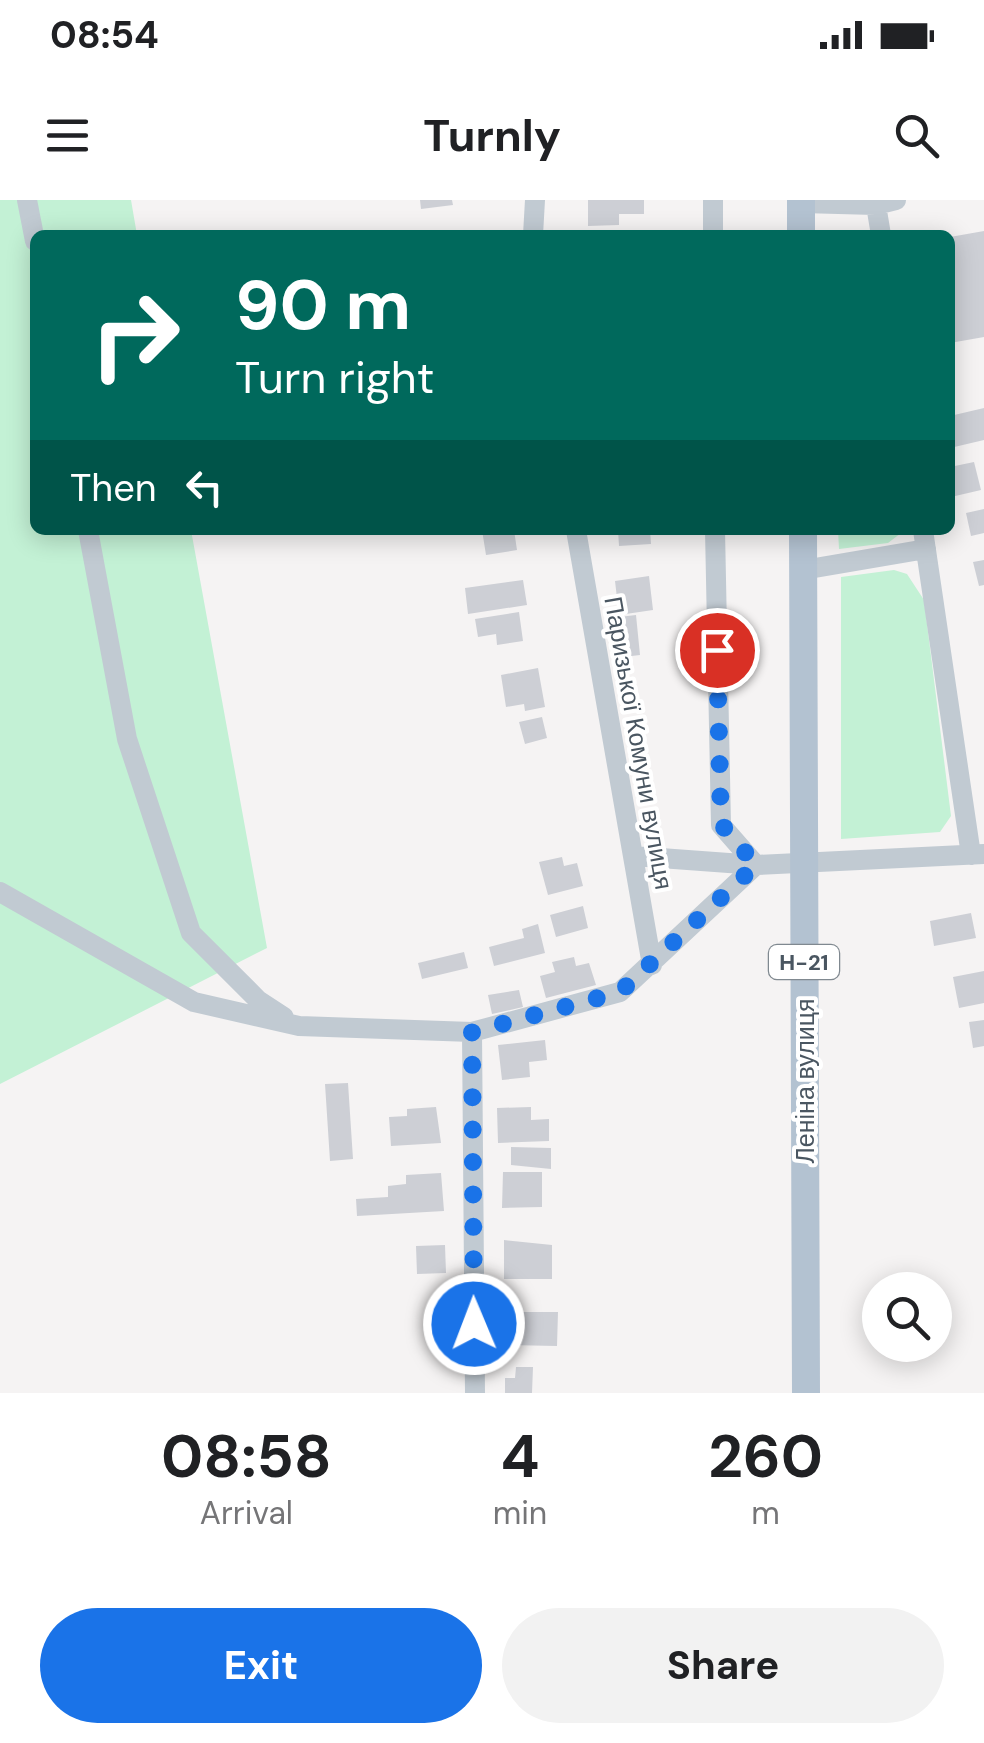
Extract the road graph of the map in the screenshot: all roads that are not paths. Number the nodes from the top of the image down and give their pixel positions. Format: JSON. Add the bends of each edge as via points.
{"nodes":[{"id":1,"x":28,"y":200,"type":"edge"},
{"id":2,"x":535,"y":200,"type":"edge"},
{"id":3,"x":713,"y":200,"type":"edge"},
{"id":4,"x":801,"y":202,"type":"edge"},
{"id":5,"x":886,"y":203,"type":"edge"},
{"id":6,"x":33,"y":230,"type":"edge"},
{"id":7,"x":533,"y":230,"type":"edge"},
{"id":8,"x":713,"y":230,"type":"edge"},
{"id":9,"x":801,"y":230,"type":"edge"},
{"id":10,"x":881,"y":230,"type":"edge"},
{"id":11,"x":89,"y":535,"type":"edge"},
{"id":12,"x":577,"y":535,"type":"edge"},
{"id":13,"x":715,"y":535,"type":"edge"},
{"id":14,"x":803,"y":535,"type":"edge"},
{"id":15,"x":924,"y":540,"type":"edge"},
{"id":16,"x":803,"y":570,"type":"junction"},
{"id":17,"x":978,"y":854,"type":"edge"},
{"id":18,"x":633,"y":856,"type":"junction"},
{"id":19,"x":804,"y":860,"type":"junction"},
{"id":20,"x":756,"y":865,"type":"junction"},
{"id":21,"x":0,"y":892,"type":"edge"},
{"id":22,"x":652,"y":965,"type":"junction"},
{"id":23,"x":299,"y":1026,"type":"junction"},
{"id":24,"x":472,"y":1032,"type":"junction"},
{"id":25,"x":475,"y":1393,"type":"edge"},
{"id":26,"x":806,"y":1393,"type":"edge"}],
"edges":[{"from":1,"to":6,"type":"street"},
{"from":2,"to":7,"type":"street"},
{"from":3,"to":8,"type":"street"},
{"from":4,"to":5,"type":"street"},
{"from":4,"to":9,"type":"main road"},
{"from":5,"to":10,"type":"street"},
{"from":11,"to":23,"type":"street","via":[[127,739],[191,933],[258,1000]]},
{"from":12,"to":18,"type":"street","name":"Паризької Комуни вулиця"},
{"from":13,"to":20,"type":"street","via":[[721,824]]},
{"from":14,"to":16,"type":"main road","name":"Леніна вулиця","number":"Н-21"},
{"from":15,"to":16,"type":"street"},
{"from":15,"to":17,"type":"street"},
{"from":16,"to":19,"type":"main road","name":"Леніна вулиця","number":"Н-21"},
{"from":17,"to":19,"type":"street"},
{"from":18,"to":20,"type":"street"},
{"from":18,"to":22,"type":"street","name":"Паризької Комуни вулиця"},
{"from":19,"to":20,"type":"street"},
{"from":19,"to":26,"type":"main road","name":"Леніна вулиця","number":"Н-21"},
{"from":20,"to":22,"type":"street"},
{"from":21,"to":23,"type":"street","via":[[194,1002]]},
{"from":22,"to":24,"type":"street","via":[[620,992]]},
{"from":23,"to":24,"type":"street"},
{"from":24,"to":25,"type":"street"}]}
